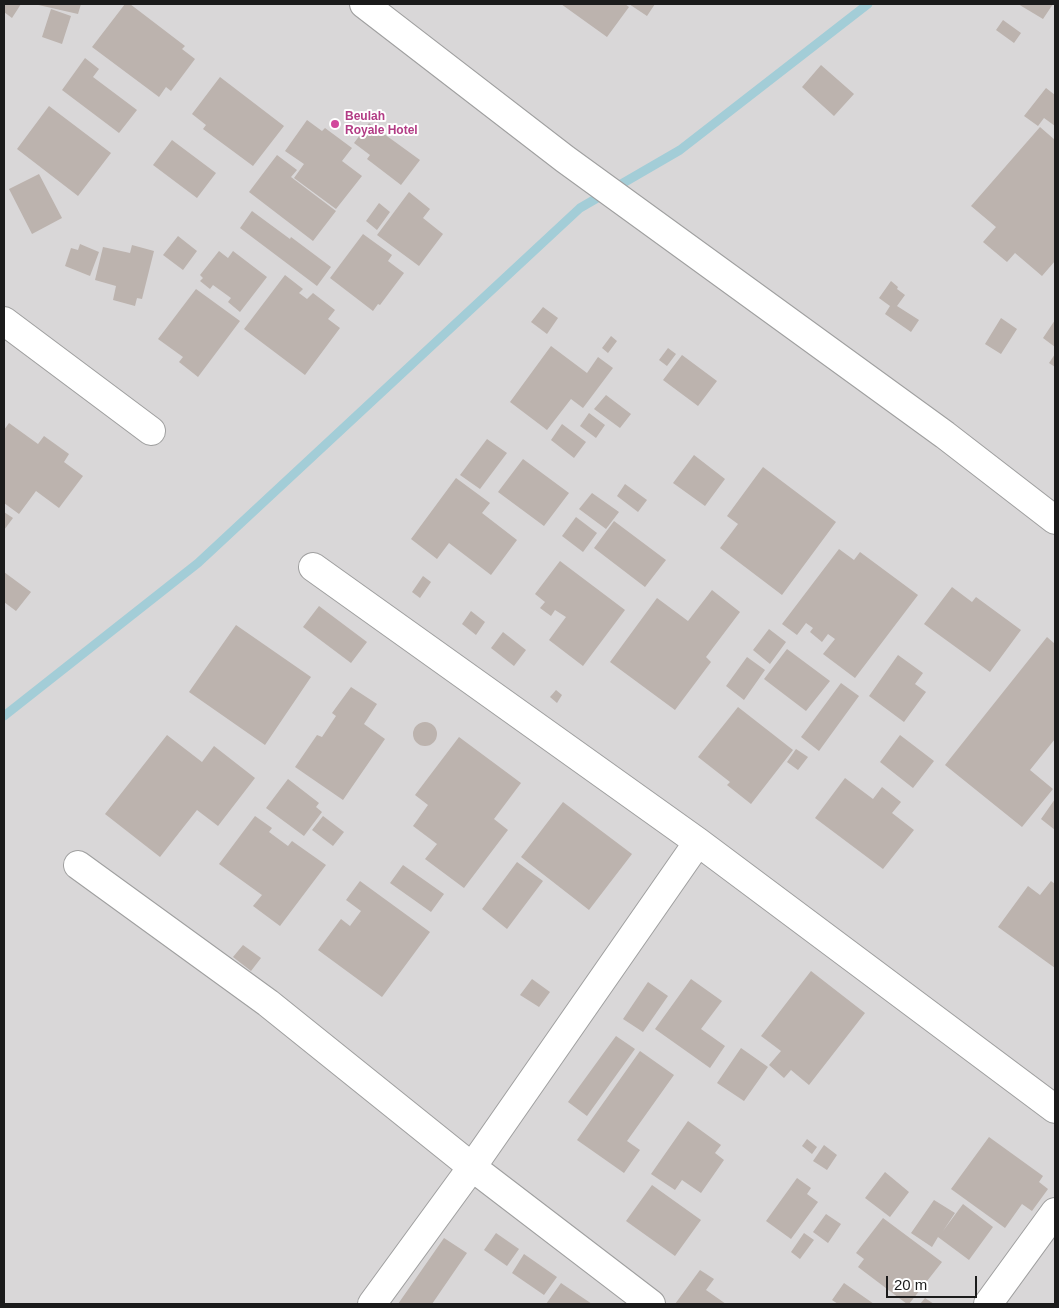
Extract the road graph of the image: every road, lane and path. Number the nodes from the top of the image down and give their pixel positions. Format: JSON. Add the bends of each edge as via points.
{"nodes":[{"id":1,"x":364,"y":4,"type":"edge"},
{"id":2,"x":4,"y":322,"type":"edge"},
{"id":3,"x":151,"y":431,"type":"dead end"},
{"id":4,"x":1055,"y":520,"type":"edge"},
{"id":5,"x":313,"y":567,"type":"dead end"},
{"id":6,"x":698,"y":842,"type":"junction"},
{"id":7,"x":78,"y":865,"type":"dead end"},
{"id":8,"x":1055,"y":1109,"type":"edge"},
{"id":9,"x":472,"y":1167,"type":"junction"},
{"id":10,"x":1055,"y":1212,"type":"edge"},
{"id":11,"x":372,"y":1304,"type":"edge"},
{"id":12,"x":651,"y":1304,"type":"edge"},
{"id":13,"x":988,"y":1304,"type":"edge"}],
"edges":[{"from":1,"to":4,"type":"street","via":[[557,153],[946,435]]},
{"from":2,"to":3,"type":"street"},
{"from":5,"to":6,"type":"street"},
{"from":6,"to":8,"type":"street"},
{"from":6,"to":9,"type":"street"},
{"from":7,"to":9,"type":"street","via":[[268,1003]]},
{"from":9,"to":11,"type":"street"},
{"from":9,"to":12,"type":"street"},
{"from":10,"to":13,"type":"street"}]}
